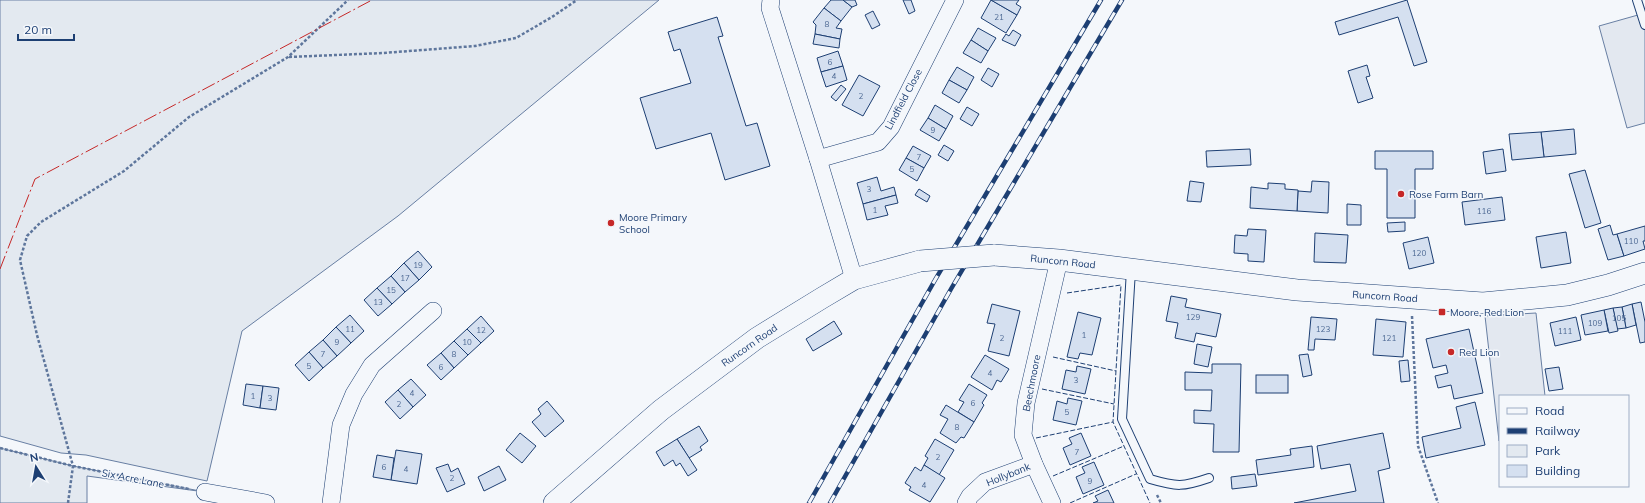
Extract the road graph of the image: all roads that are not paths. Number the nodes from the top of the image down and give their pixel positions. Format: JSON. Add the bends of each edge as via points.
{"nodes":[{"id":1,"x":771,"y":0,"type":"edge"},
{"id":2,"x":955,"y":0,"type":"edge"},
{"id":3,"x":1637,"y":0,"type":"edge"},
{"id":4,"x":1645,"y":25,"type":"edge"},
{"id":5,"x":818,"y":159,"type":"junction"},
{"id":6,"x":1059,"y":260,"type":"junction"},
{"id":7,"x":1131,"y":270,"type":"junction"},
{"id":8,"x":1645,"y":273,"type":"edge"},
{"id":9,"x":854,"y":279,"type":"junction"},
{"id":10,"x":434,"y":311,"type":"dead end"},
{"id":11,"x":1034,"y":464,"type":"junction"},
{"id":12,"x":1209,"y":478,"type":"dead end"},
{"id":13,"x":205,"y":492,"type":"road end"},
{"id":14,"x":266,"y":503,"type":"edge"},
{"id":15,"x":331,"y":503,"type":"edge"},
{"id":16,"x":554,"y":503,"type":"edge"},
{"id":17,"x":966,"y":503,"type":"edge"},
{"id":18,"x":1052,"y":503,"type":"edge"}],
"edges":[{"from":1,"to":5,"type":"street","via":[[770,8]]},
{"from":2,"to":5,"type":"street","name":"Lindfield Close","via":[[890,127],[878,142]]},
{"from":3,"to":4,"type":"lane"},
{"from":5,"to":9,"type":"street"},
{"from":6,"to":7,"type":"street","name":"Runcorn Road"},
{"from":6,"to":9,"type":"street","name":"Runcorn Road","bridge":true,"via":[[994,255],[920,261]]},
{"from":6,"to":11,"type":"street","name":"Beechmoore","via":[[1026,403],[1023,434]]},
{"from":7,"to":8,"type":"street","name":"Runcorn Road","via":[[1297,290],[1483,303],[1574,293]]},
{"from":7,"to":12,"type":"lane","via":[[1122,419],[1150,480],[1168,485],[1187,485]]},
{"from":9,"to":16,"type":"street","name":"Runcorn Road","via":[[757,338],[698,382],[661,410]]},
{"from":10,"to":15,"type":"street","via":[[372,365],[354,394],[340,425]]},
{"from":11,"to":17,"type":"street","name":"Hollybank","via":[[985,482]]},
{"from":11,"to":18,"type":"street","name":"Beechmoore"},
{"from":13,"to":14,"type":"street"}]}
